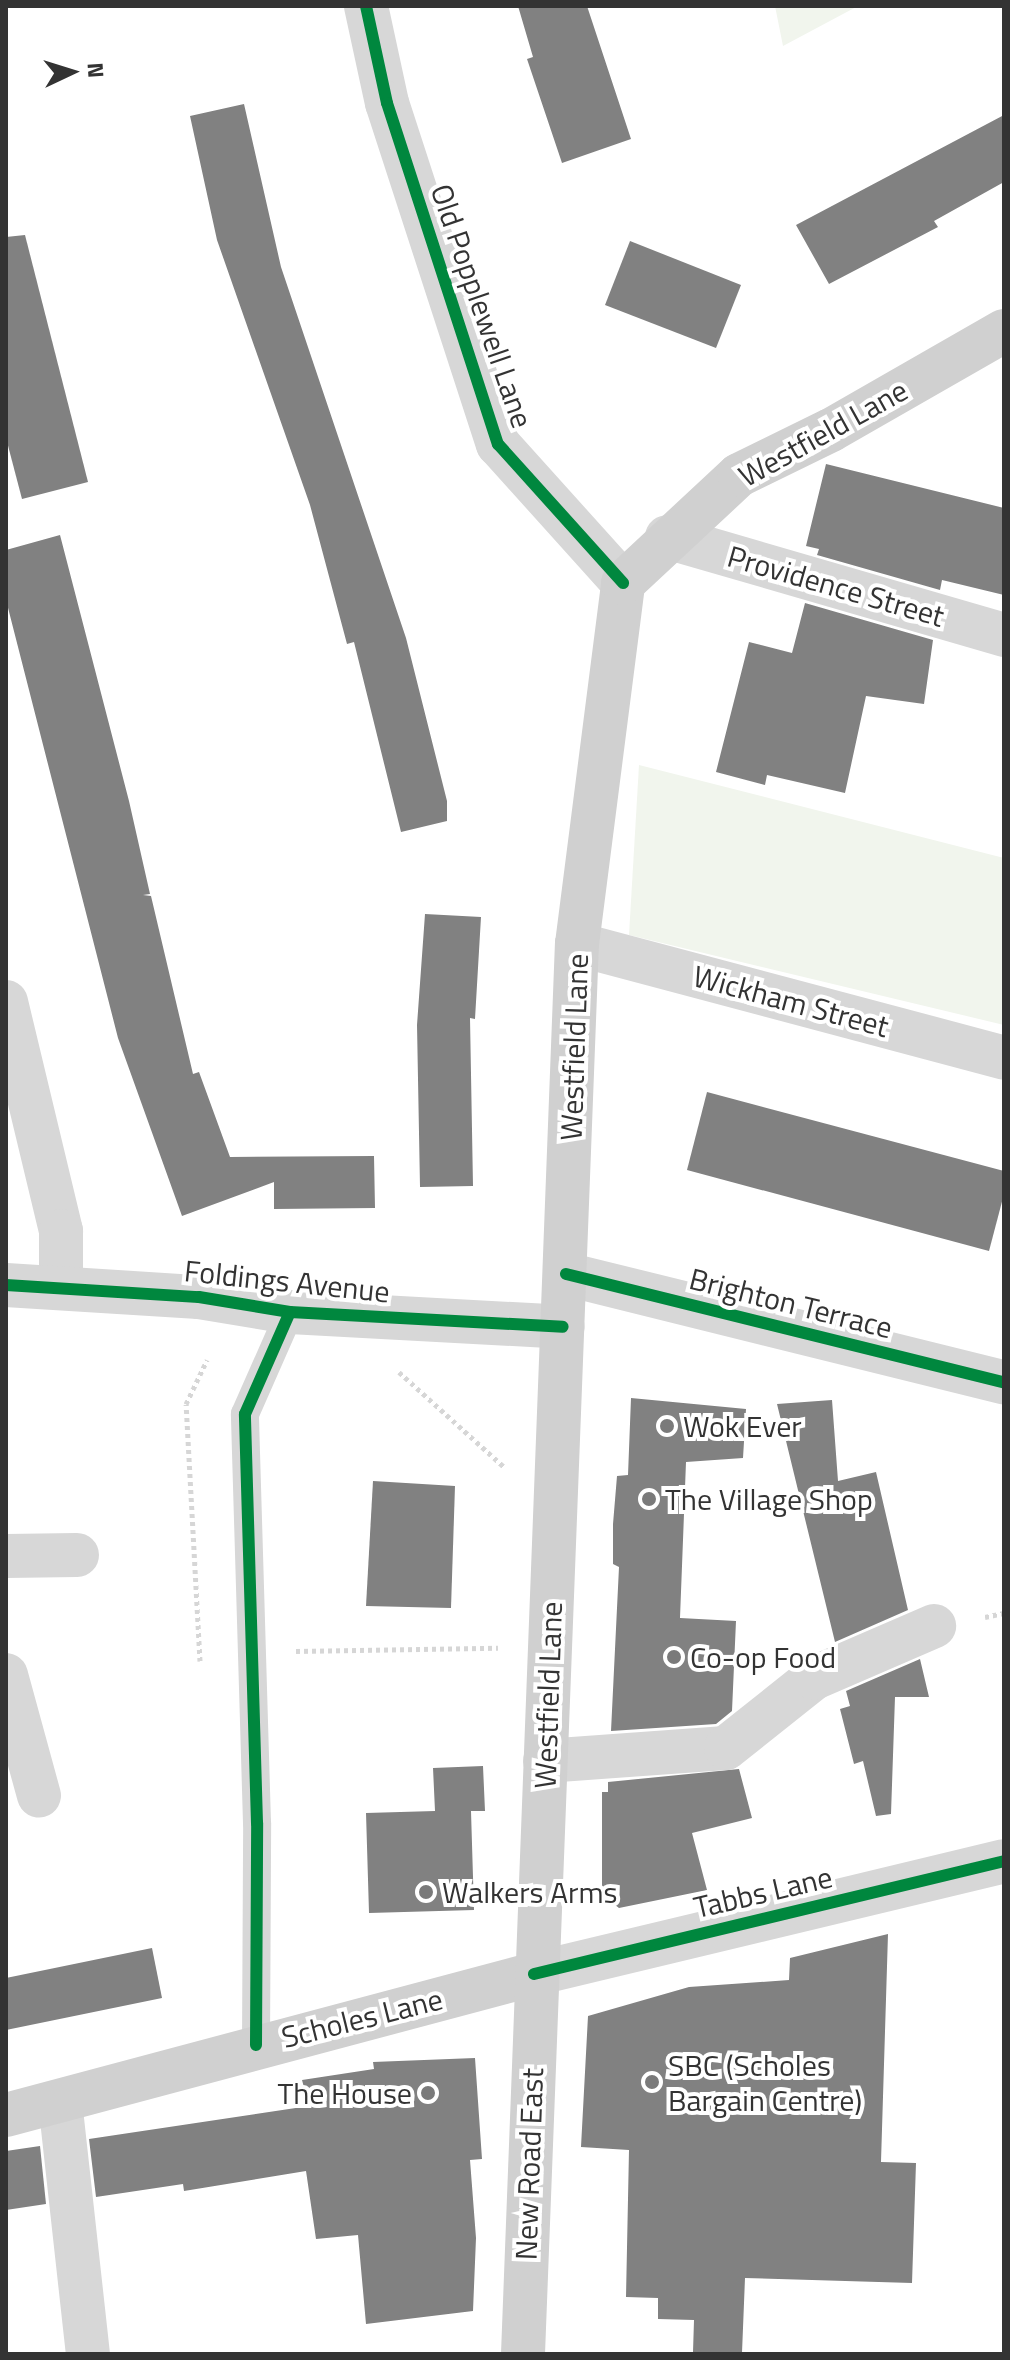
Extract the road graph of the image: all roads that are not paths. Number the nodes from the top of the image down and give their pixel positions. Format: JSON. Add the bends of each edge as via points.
{"nodes":[{"id":1,"x":366,"y":6,"type":"edge"},
{"id":2,"x":1004,"y":331,"type":"edge"},
{"id":3,"x":667,"y":537,"type":"junction"},
{"id":4,"x":623,"y":583,"type":"junction"},
{"id":5,"x":1004,"y":635,"type":"edge"},
{"id":6,"x":577,"y":944,"type":"junction"},
{"id":7,"x":6,"y":1002,"type":"edge"},
{"id":8,"x":1004,"y":1058,"type":"edge"},
{"id":9,"x":566,"y":1274,"type":"junction"},
{"id":10,"x":6,"y":1285,"type":"edge"},
{"id":11,"x":61,"y":1285,"type":"junction"},
{"id":12,"x":290,"y":1312,"type":"junction"},
{"id":13,"x":563,"y":1327,"type":"junction"},
{"id":14,"x":1004,"y":1382,"type":"edge"},
{"id":15,"x":77,"y":1555,"type":"dead end"},
{"id":16,"x":6,"y":1556,"type":"edge"},
{"id":17,"x":934,"y":1626,"type":"dead end"},
{"id":18,"x":6,"y":1675,"type":"edge"},
{"id":19,"x":545,"y":1761,"type":"junction"},
{"id":20,"x":39,"y":1796,"type":"dead end"},
{"id":21,"x":1004,"y":1861,"type":"edge"},
{"id":22,"x":534,"y":1974,"type":"junction"},
{"id":23,"x":256,"y":2045,"type":"junction"},
{"id":24,"x":60,"y":2101,"type":"junction"},
{"id":25,"x":6,"y":2115,"type":"edge"},
{"id":26,"x":88,"y":2354,"type":"edge"},
{"id":27,"x":523,"y":2354,"type":"edge"}],
"edges":[{"from":1,"to":4,"type":"street","name":"Old Popplewell Lane","via":[[387,103],[498,444]]},
{"from":2,"to":3,"type":"main road","name":"Westfield Lane","via":[[831,430],[739,475]]},
{"from":3,"to":4,"type":"main road","name":"Westfield Lane"},
{"from":3,"to":5,"type":"street","name":"Providence Street"},
{"from":4,"to":6,"type":"main road","name":"Westfield Lane"},
{"from":6,"to":8,"type":"street","name":"Wickham Street"},
{"from":6,"to":9,"type":"main road","name":"Westfield Lane"},
{"from":7,"to":11,"type":"street","via":[[61,1231]]},
{"from":9,"to":13,"type":"main road","name":"Westfield Lane"},
{"from":9,"to":14,"type":"street","name":"Brighton Terrace"},
{"from":10,"to":11,"type":"street","name":"Foldings Avenue"},
{"from":11,"to":12,"type":"street","name":"Foldings Avenue","via":[[199,1297]]},
{"from":12,"to":13,"type":"street","name":"Foldings Avenue"},
{"from":12,"to":23,"type":"lane","via":[[245,1414],[257,1823]]},
{"from":13,"to":19,"type":"main road","name":"Westfield Lane"},
{"from":15,"to":16,"type":"street"},
{"from":17,"to":19,"type":"street","via":[[814,1678],[726,1748]]},
{"from":18,"to":20,"type":"street"},
{"from":19,"to":22,"type":"main road","name":"Westfield Lane"},
{"from":21,"to":22,"type":"street","name":"Tabbs Lane"},
{"from":22,"to":23,"type":"main road","name":"Scholes Lane"},
{"from":22,"to":27,"type":"main road","name":"New Road East"},
{"from":23,"to":24,"type":"main road","name":"Scholes Lane"},
{"from":24,"to":25,"type":"main road","name":"Scholes Lane"},
{"from":24,"to":26,"type":"street"}]}
